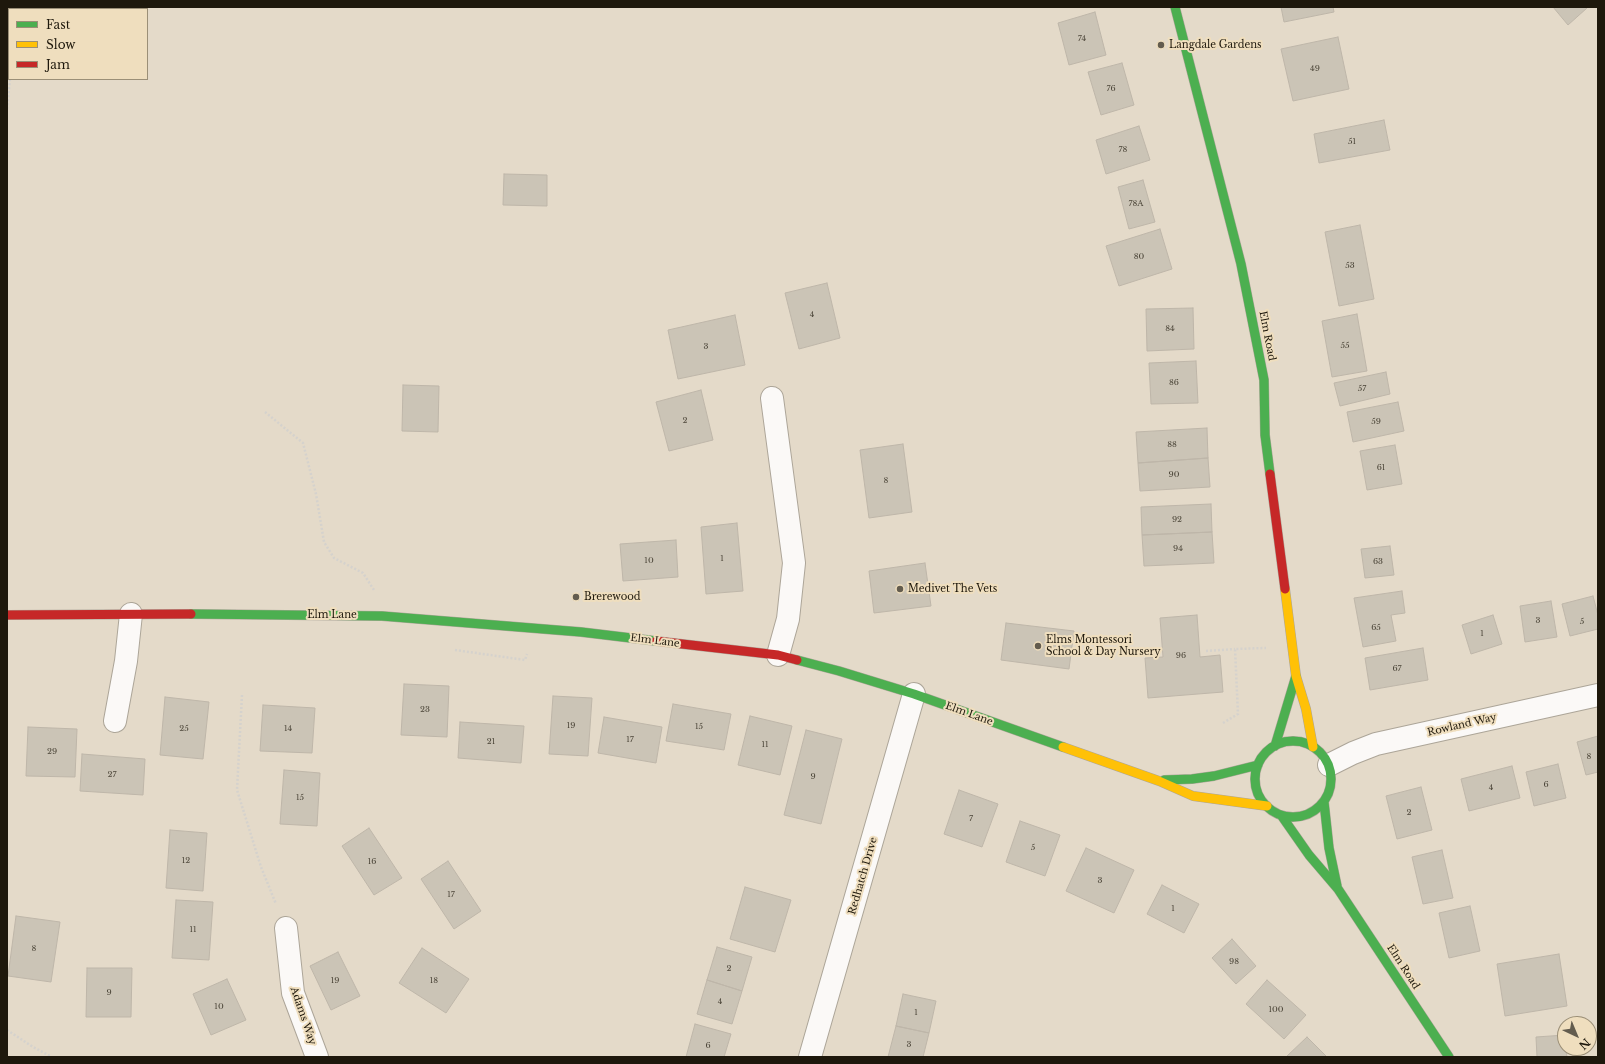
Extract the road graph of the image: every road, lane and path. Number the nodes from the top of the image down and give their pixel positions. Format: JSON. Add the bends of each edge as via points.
{"nodes":[{"id":1,"x":1175,"y":7,"type":"edge"},
{"id":2,"x":10,"y":80,"type":"edge"},
{"id":3,"x":7,"y":109,"type":"edge"},
{"id":4,"x":772,"y":398,"type":"dead end"},
{"id":5,"x":265,"y":412,"type":"dead end"},
{"id":6,"x":131,"y":614,"type":"junction"},
{"id":7,"x":7,"y":616,"type":"edge"},
{"id":8,"x":382,"y":616,"type":"junction"},
{"id":9,"x":1267,"y":648,"type":"dead end"},
{"id":10,"x":1235,"y":649,"type":"junction"},
{"id":11,"x":1206,"y":651,"type":"dead end"},
{"id":12,"x":778,"y":655,"type":"junction"},
{"id":13,"x":1296,"y":676,"type":"junction"},
{"id":14,"x":914,"y":694,"type":"junction"},
{"id":15,"x":242,"y":695,"type":"dead end"},
{"id":16,"x":1598,"y":695,"type":"edge"},
{"id":17,"x":115,"y":721,"type":"dead end"},
{"id":18,"x":1223,"y":723,"type":"dead end"},
{"id":19,"x":1275,"y":746,"type":"junction"},
{"id":20,"x":1313,"y":747,"type":"junction"},
{"id":21,"x":1258,"y":765,"type":"junction"},
{"id":22,"x":1329,"y":765,"type":"junction"},
{"id":23,"x":1159,"y":781,"type":"junction"},
{"id":24,"x":1324,"y":802,"type":"junction"},
{"id":25,"x":1267,"y":806,"type":"junction"},
{"id":26,"x":1281,"y":815,"type":"junction"},
{"id":27,"x":1338,"y":889,"type":"junction"},
{"id":28,"x":286,"y":928,"type":"joint"},
{"id":29,"x":7,"y":1030,"type":"edge"},
{"id":30,"x":52,"y":1057,"type":"edge"},
{"id":31,"x":317,"y":1057,"type":"edge"},
{"id":32,"x":810,"y":1057,"type":"edge"},
{"id":33,"x":1449,"y":1057,"type":"edge"}],
"edges":[{"from":1,"to":13,"type":"main road","name":"Elm Road","via":[[1241,264],[1264,380],[1265,435]]},
{"from":2,"to":3,"type":"path"},
{"from":4,"to":12,"type":"street","via":[[794,563],[788,619]]},
{"from":5,"to":8,"type":"path","via":[[303,443],[316,494],[324,542],[334,558],[363,573],[374,590]]},
{"from":6,"to":7,"type":"main road","name":"Elm Lane"},
{"from":6,"to":8,"type":"main road","name":"Elm Lane"},
{"from":6,"to":17,"type":"street","via":[[126,661]]},
{"from":8,"to":12,"type":"main road","name":"Elm Lane","via":[[581,632]]},
{"from":9,"to":10,"type":"path"},
{"from":10,"to":11,"type":"path"},
{"from":10,"to":18,"type":"path","via":[[1238,714]]},
{"from":12,"to":14,"type":"main road","name":"Elm Lane"},
{"from":13,"to":19,"type":"main road","name":"Elm Road"},
{"from":13,"to":20,"type":"main road","name":"Elm Road","via":[[1306,709]]},
{"from":14,"to":23,"type":"main road","name":"Elm Lane"},
{"from":14,"to":32,"type":"street","name":"Redhatch Drive"},
{"from":15,"to":28,"type":"path","via":[[237,790],[261,867]]},
{"from":16,"to":22,"type":"street","name":"Rowland Way","via":[[1376,744]]},
{"from":19,"to":20,"type":"main road","via":[[1301,742]]},
{"from":19,"to":21,"type":"main road","via":[[1265,754]]},
{"from":20,"to":22,"type":"main road"},
{"from":21,"to":23,"type":"main road","name":"Elm Lane","via":[[1214,776]]},
{"from":21,"to":25,"type":"main road","via":[[1256,787]]},
{"from":22,"to":24,"type":"main road","via":[[1330,787]]},
{"from":23,"to":25,"type":"main road","name":"Elm Lane","via":[[1194,796]]},
{"from":24,"to":26,"type":"main road","via":[[1305,816]]},
{"from":24,"to":27,"type":"main road","name":"Elm Road","via":[[1329,848]]},
{"from":25,"to":26,"type":"main road"},
{"from":26,"to":27,"type":"main road","name":"Elm Road","via":[[1309,855]]},
{"from":27,"to":33,"type":"main road","name":"Elm Road"},
{"from":28,"to":31,"type":"street","name":"Adams Way","via":[[293,993]]},
{"from":29,"to":30,"type":"path"}]}
